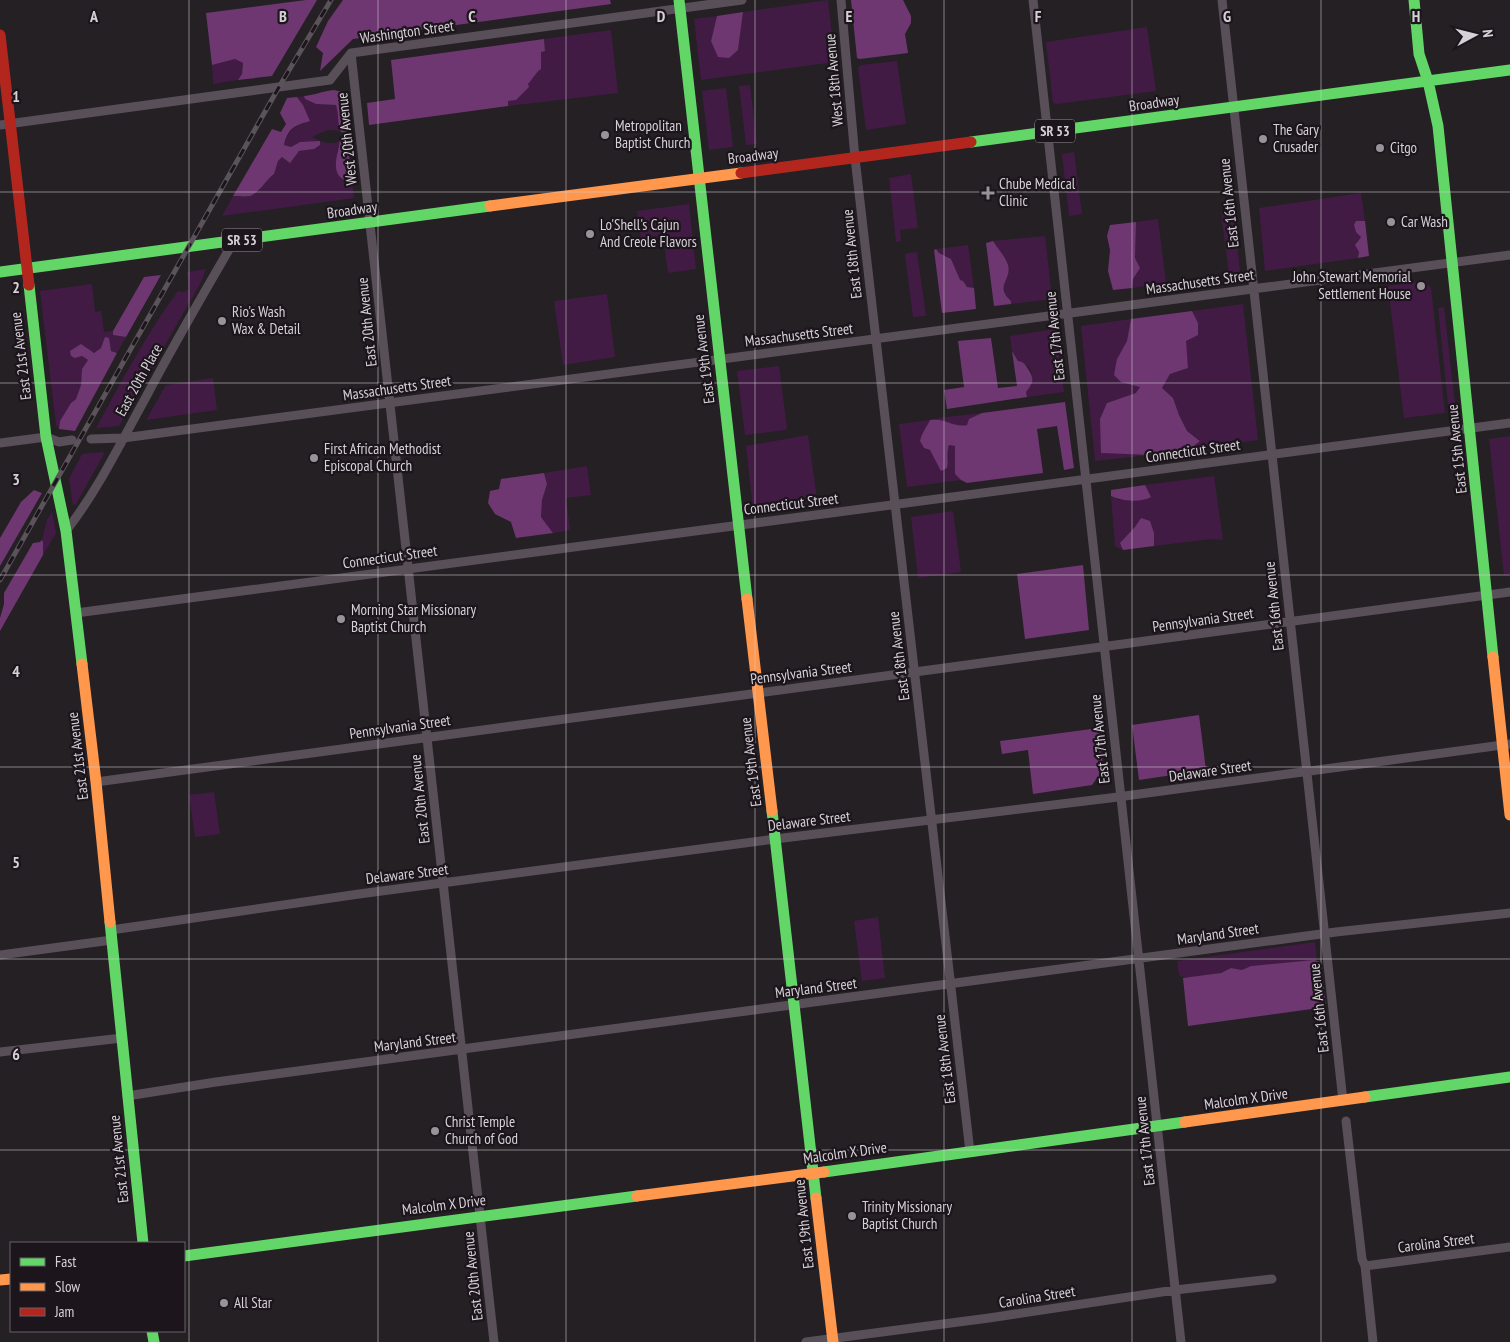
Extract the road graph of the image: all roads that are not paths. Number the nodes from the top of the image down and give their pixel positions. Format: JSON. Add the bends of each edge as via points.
{"nodes":[{"id":1,"x":742,"y":0,"type":"edge"},
{"id":2,"x":841,"y":0,"type":"edge"},
{"id":3,"x":1033,"y":0,"type":"edge"},
{"id":4,"x":1222,"y":0,"type":"edge"},
{"id":5,"x":1414,"y":0,"type":"edge"},
{"id":6,"x":680,"y":4,"type":"edge"},
{"id":7,"x":0,"y":35,"type":"edge"},
{"id":8,"x":351,"y":53,"type":"junction"},
{"id":9,"x":1510,"y":70,"type":"edge"},
{"id":10,"x":1428,"y":81,"type":"junction"},
{"id":11,"x":1232,"y":107,"type":"junction"},
{"id":12,"x":5,"y":125,"type":"edge"},
{"id":13,"x":1047,"y":132,"type":"junction"},
{"id":14,"x":855,"y":158,"type":"junction"},
{"id":15,"x":698,"y":178,"type":"junction"},
{"id":16,"x":370,"y":222,"type":"junction"},
{"id":17,"x":234,"y":241,"type":"junction"},
{"id":18,"x":1510,"y":255,"type":"edge"},
{"id":19,"x":1452,"y":262,"type":"junction"},
{"id":20,"x":26,"y":268,"type":"junction"},
{"id":21,"x":0,"y":272,"type":"edge"},
{"id":22,"x":1253,"y":289,"type":"junction"},
{"id":23,"x":1067,"y":313,"type":"junction"},
{"id":24,"x":876,"y":339,"type":"junction"},
{"id":25,"x":719,"y":358,"type":"junction"},
{"id":26,"x":390,"y":403,"type":"junction"},
{"id":27,"x":1510,"y":423,"type":"edge"},
{"id":28,"x":1470,"y":428,"type":"junction"},
{"id":29,"x":46,"y":437,"type":"junction"},
{"id":30,"x":123,"y":438,"type":"junction"},
{"id":31,"x":91,"y":439,"type":"dead end"},
{"id":32,"x":72,"y":440,"type":"dead end"},
{"id":33,"x":0,"y":443,"type":"edge"},
{"id":34,"x":1271,"y":454,"type":"junction"},
{"id":35,"x":1085,"y":479,"type":"junction"},
{"id":36,"x":895,"y":504,"type":"junction"},
{"id":37,"x":738,"y":524,"type":"junction"},
{"id":38,"x":66,"y":531,"type":"junction"},
{"id":39,"x":408,"y":569,"type":"junction"},
{"id":40,"x":1510,"y":592,"type":"edge"},
{"id":41,"x":1487,"y":595,"type":"junction"},
{"id":42,"x":76,"y":613,"type":"junction"},
{"id":43,"x":1290,"y":622,"type":"junction"},
{"id":44,"x":1104,"y":647,"type":"junction"},
{"id":45,"x":914,"y":672,"type":"junction"},
{"id":46,"x":758,"y":692,"type":"junction"},
{"id":47,"x":427,"y":738,"type":"junction"},
{"id":48,"x":1506,"y":745,"type":"edge"},
{"id":49,"x":1306,"y":772,"type":"junction"},
{"id":50,"x":96,"y":782,"type":"junction"},
{"id":51,"x":1120,"y":796,"type":"junction"},
{"id":52,"x":1510,"y":815,"type":"edge"},
{"id":53,"x":931,"y":818,"type":"junction"},
{"id":54,"x":775,"y":839,"type":"junction"},
{"id":55,"x":443,"y":884,"type":"junction"},
{"id":56,"x":1510,"y":912,"type":"edge"},
{"id":57,"x":1325,"y":934,"type":"junction"},
{"id":58,"x":112,"y":935,"type":"junction"},
{"id":59,"x":0,"y":955,"type":"edge"},
{"id":60,"x":1139,"y":959,"type":"junction"},
{"id":61,"x":950,"y":984,"type":"junction"},
{"id":62,"x":794,"y":1005,"type":"junction"},
{"id":63,"x":122,"y":1038,"type":"junction"},
{"id":64,"x":462,"y":1050,"type":"junction"},
{"id":65,"x":0,"y":1052,"type":"edge"},
{"id":66,"x":1510,"y":1077,"type":"edge"},
{"id":67,"x":127,"y":1096,"type":"junction"},
{"id":68,"x":1343,"y":1101,"type":"junction"},
{"id":69,"x":1346,"y":1121,"type":"dead end"},
{"id":70,"x":1157,"y":1126,"type":"junction"},
{"id":71,"x":970,"y":1152,"type":"junction"},
{"id":72,"x":814,"y":1173,"type":"junction"},
{"id":73,"x":480,"y":1216,"type":"junction"},
{"id":74,"x":143,"y":1242,"type":"edge"},
{"id":75,"x":1510,"y":1247,"type":"edge"},
{"id":76,"x":185,"y":1256,"type":"edge"},
{"id":77,"x":1365,"y":1266,"type":"junction"},
{"id":78,"x":1272,"y":1279,"type":"dead end"},
{"id":79,"x":1175,"y":1290,"type":"junction"},
{"id":80,"x":832,"y":1340,"type":"edge"},
{"id":81,"x":494,"y":1342,"type":"edge"},
{"id":82,"x":806,"y":1342,"type":"edge"},
{"id":83,"x":1181,"y":1342,"type":"edge"},
{"id":84,"x":1373,"y":1342,"type":"edge"}],
"edges":[{"from":1,"to":6,"type":"street","name":"Washington Street"},
{"from":2,"to":14,"type":"street","name":"West 18th Avenue"},
{"from":3,"to":13,"type":"street","name":"East 17th Avenue"},
{"from":4,"to":11,"type":"street","name":"East 16th Avenue"},
{"from":5,"to":10,"type":"street","name":"East 15th Avenue","via":[[1419,54]]},
{"from":6,"to":8,"type":"street","name":"Washington Street"},
{"from":6,"to":15,"type":"street","name":"East 19th Avenue"},
{"from":7,"to":12,"type":"street","name":"East 21st Avenue"},
{"from":8,"to":12,"type":"street","name":"Washington Street","via":[[330,80]]},
{"from":8,"to":16,"type":"street","name":"West 20th Avenue"},
{"from":9,"to":10,"type":"street","name":"Broadway","number":"SR 53"},
{"from":10,"to":11,"type":"street","name":"Broadway","number":"SR 53"},
{"from":10,"to":19,"type":"street","name":"East 15th Avenue","via":[[1438,122]]},
{"from":11,"to":13,"type":"street","name":"Broadway","number":"SR 53"},
{"from":11,"to":22,"type":"street","name":"East 16th Avenue"},
{"from":12,"to":20,"type":"street","name":"East 21st Avenue"},
{"from":13,"to":14,"type":"street","name":"Broadway","number":"SR 53"},
{"from":13,"to":23,"type":"street","name":"East 17th Avenue"},
{"from":14,"to":15,"type":"street","name":"Broadway","number":"SR 53"},
{"from":14,"to":24,"type":"street","name":"East 18th Avenue"},
{"from":15,"to":16,"type":"street","name":"Broadway","number":"SR 53"},
{"from":15,"to":25,"type":"street","name":"East 19th Avenue"},
{"from":16,"to":17,"type":"street","name":"Broadway","number":"SR 53"},
{"from":16,"to":26,"type":"street","name":"East 20th Avenue"},
{"from":17,"to":20,"type":"street","name":"Broadway","number":"SR 53"},
{"from":17,"to":30,"type":"street","name":"East 20th Place"},
{"from":18,"to":19,"type":"street","name":"Massachusetts Street"},
{"from":19,"to":22,"type":"street","name":"Massachusetts Street"},
{"from":19,"to":28,"type":"street","name":"East 15th Avenue"},
{"from":20,"to":21,"type":"street","name":"Broadway","number":"SR 53"},
{"from":20,"to":29,"type":"street","name":"East 21st Avenue"},
{"from":22,"to":23,"type":"street","name":"Massachusetts Street"},
{"from":22,"to":34,"type":"street","name":"East 16th Avenue"},
{"from":23,"to":24,"type":"street","name":"Massachusetts Street"},
{"from":23,"to":35,"type":"street","name":"East 17th Avenue"},
{"from":24,"to":25,"type":"street","name":"Massachusetts Street"},
{"from":24,"to":36,"type":"street","name":"East 18th Avenue"},
{"from":25,"to":26,"type":"street","name":"Massachusetts Street"},
{"from":25,"to":37,"type":"street","name":"East 19th Avenue"},
{"from":26,"to":30,"type":"street","name":"Massachusetts Street"},
{"from":26,"to":39,"type":"street","name":"East 20th Avenue"},
{"from":27,"to":28,"type":"street","name":"Connecticut Street"},
{"from":28,"to":34,"type":"street","name":"Connecticut Street"},
{"from":28,"to":41,"type":"street","name":"East 15th Avenue"},
{"from":29,"to":32,"type":"street","via":[[59,442]]},
{"from":29,"to":33,"type":"street"},
{"from":29,"to":38,"type":"street","name":"East 21st Avenue"},
{"from":30,"to":31,"type":"street","name":"Massachusetts Street"},
{"from":30,"to":38,"type":"street","name":"East 20th Place","via":[[79,515]]},
{"from":34,"to":35,"type":"street","name":"Connecticut Street"},
{"from":34,"to":43,"type":"street","name":"East 16th Avenue"},
{"from":35,"to":36,"type":"street","name":"Connecticut Street"},
{"from":35,"to":44,"type":"street","name":"East 17th Avenue"},
{"from":36,"to":37,"type":"street","name":"Connecticut Street"},
{"from":36,"to":45,"type":"street","name":"East 18th Avenue"},
{"from":37,"to":39,"type":"street","name":"Connecticut Street"},
{"from":37,"to":46,"type":"street","name":"East 19th Avenue"},
{"from":38,"to":42,"type":"street","name":"East 21st Avenue"},
{"from":39,"to":42,"type":"street","name":"Connecticut Street"},
{"from":39,"to":47,"type":"street","name":"East 20th Avenue"},
{"from":40,"to":41,"type":"street","name":"Pennsylvania Street"},
{"from":41,"to":43,"type":"street","name":"Pennsylvania Street"},
{"from":41,"to":48,"type":"street","name":"East 15th Avenue"},
{"from":42,"to":50,"type":"street","name":"East 21st Avenue"},
{"from":43,"to":44,"type":"street","name":"Pennsylvania Street"},
{"from":43,"to":49,"type":"street","name":"East 16th Avenue"},
{"from":44,"to":45,"type":"street","name":"Pennsylvania Street"},
{"from":44,"to":51,"type":"street","name":"East 17th Avenue"},
{"from":45,"to":46,"type":"street","name":"Pennsylvania Street"},
{"from":45,"to":53,"type":"street","name":"East 18th Avenue"},
{"from":46,"to":47,"type":"street","name":"Pennsylvania Street"},
{"from":46,"to":54,"type":"street","name":"East 19th Avenue"},
{"from":47,"to":50,"type":"street","name":"Pennsylvania Street"},
{"from":47,"to":55,"type":"street","name":"East 20th Avenue"},
{"from":48,"to":49,"type":"street","name":"Delaware Street"},
{"from":48,"to":52,"type":"street","name":"East 15th Avenue"},
{"from":49,"to":51,"type":"street","name":"Delaware Street"},
{"from":49,"to":57,"type":"street","name":"East 16th Avenue"},
{"from":50,"to":58,"type":"street","name":"East 21st Avenue"},
{"from":51,"to":53,"type":"street","name":"Delaware Street"},
{"from":51,"to":60,"type":"street","name":"East 17th Avenue"},
{"from":53,"to":54,"type":"street","name":"Delaware Street"},
{"from":53,"to":61,"type":"street","name":"East 18th Avenue"},
{"from":54,"to":55,"type":"street","name":"Delaware Street"},
{"from":54,"to":62,"type":"street","name":"East 19th Avenue"},
{"from":55,"to":58,"type":"street","name":"Delaware Street","via":[[284,904]]},
{"from":55,"to":64,"type":"street","name":"East 20th Avenue"},
{"from":56,"to":57,"type":"street","name":"Maryland Street"},
{"from":57,"to":60,"type":"street","name":"Maryland Street"},
{"from":57,"to":68,"type":"street","name":"East 16th Avenue"},
{"from":58,"to":59,"type":"street","name":"Delaware Street"},
{"from":58,"to":63,"type":"street","name":"East 21st Avenue"},
{"from":60,"to":61,"type":"street","name":"Maryland Street"},
{"from":60,"to":70,"type":"street","name":"East 17th Avenue"},
{"from":61,"to":62,"type":"street","name":"Maryland Street"},
{"from":61,"to":71,"type":"street","name":"East 18th Avenue"},
{"from":62,"to":64,"type":"street","name":"Maryland Street"},
{"from":62,"to":72,"type":"street","name":"East 19th Avenue"},
{"from":63,"to":65,"type":"street"},
{"from":63,"to":67,"type":"street","name":"East 21st Avenue"},
{"from":64,"to":67,"type":"street","name":"Maryland Street"},
{"from":64,"to":73,"type":"street","name":"East 20th Avenue"},
{"from":66,"to":68,"type":"street","name":"Malcolm X Drive"},
{"from":67,"to":74,"type":"street","name":"East 21st Avenue"},
{"from":68,"to":70,"type":"street","name":"Malcolm X Drive"},
{"from":69,"to":77,"type":"street"},
{"from":70,"to":71,"type":"street","name":"Malcolm X Drive"},
{"from":70,"to":79,"type":"street","name":"East 17th Avenue"},
{"from":71,"to":72,"type":"street","name":"Malcolm X Drive"},
{"from":72,"to":73,"type":"street","name":"Malcolm X Drive"},
{"from":72,"to":80,"type":"street","name":"East 19th Avenue"},
{"from":73,"to":76,"type":"street","name":"Malcolm X Drive"},
{"from":73,"to":81,"type":"street","name":"East 20th Avenue"},
{"from":75,"to":77,"type":"street","name":"Carolina Street"},
{"from":77,"to":84,"type":"street"},
{"from":78,"to":79,"type":"street","name":"Carolina Street"},
{"from":79,"to":80,"type":"street","name":"Carolina Street"},
{"from":79,"to":83,"type":"street","name":"East 17th Avenue"},
{"from":80,"to":82,"type":"street","name":"Carolina Street"}]}
